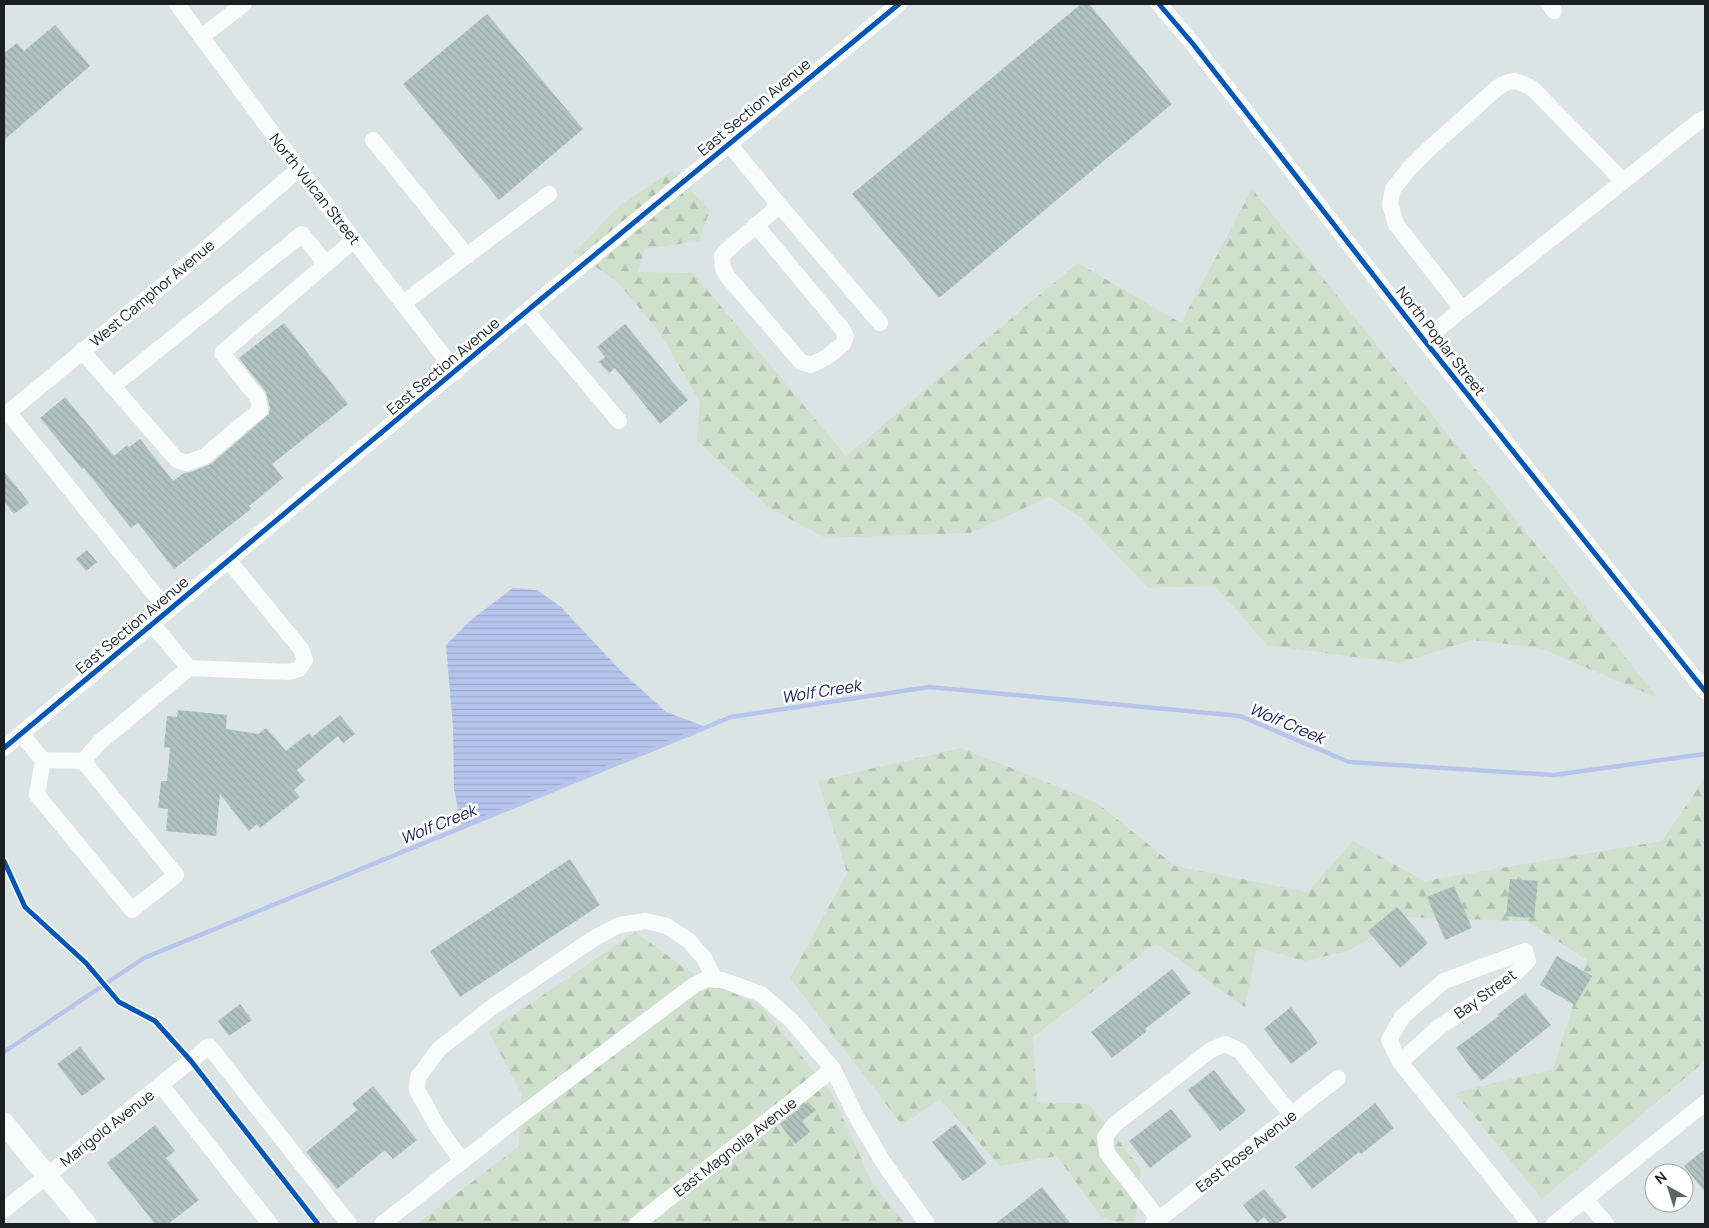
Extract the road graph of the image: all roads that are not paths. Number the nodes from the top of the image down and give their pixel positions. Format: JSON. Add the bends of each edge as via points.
{"nodes":[{"id":1,"x":177,"y":4,"type":"edge"},
{"id":2,"x":244,"y":4,"type":"edge"},
{"id":3,"x":899,"y":4,"type":"edge"},
{"id":4,"x":1159,"y":4,"type":"edge"},
{"id":5,"x":201,"y":37,"type":"junction"},
{"id":6,"x":1705,"y":118,"type":"edge"},
{"id":7,"x":373,"y":140,"type":"dead end"},
{"id":8,"x":729,"y":144,"type":"junction"},
{"id":9,"x":299,"y":169,"type":"junction"},
{"id":10,"x":1624,"y":181,"type":"junction"},
{"id":11,"x":549,"y":194,"type":"dead end"},
{"id":12,"x":775,"y":200,"type":"junction"},
{"id":13,"x":756,"y":225,"type":"junction"},
{"id":14,"x":354,"y":240,"type":"junction"},
{"id":15,"x":466,"y":256,"type":"junction"},
{"id":16,"x":326,"y":264,"type":"junction"},
{"id":17,"x":403,"y":303,"type":"junction"},
{"id":18,"x":1462,"y":309,"type":"junction"},
{"id":19,"x":527,"y":312,"type":"junction"},
{"id":20,"x":880,"y":323,"type":"dead end"},
{"id":21,"x":1424,"y":340,"type":"junction"},
{"id":22,"x":82,"y":351,"type":"junction"},
{"id":23,"x":456,"y":372,"type":"junction"},
{"id":24,"x":112,"y":386,"type":"junction"},
{"id":25,"x":6,"y":414,"type":"edge"},
{"id":26,"x":619,"y":421,"type":"dead end"},
{"id":27,"x":229,"y":561,"type":"junction"},
{"id":28,"x":168,"y":611,"type":"junction"},
{"id":29,"x":152,"y":624,"type":"junction"},
{"id":30,"x":188,"y":668,"type":"junction"},
{"id":31,"x":1705,"y":691,"type":"edge"},
{"id":32,"x":20,"y":734,"type":"junction"},
{"id":33,"x":4,"y":748,"type":"edge"},
{"id":34,"x":43,"y":760,"type":"junction"},
{"id":35,"x":83,"y":761,"type":"junction"},
{"id":36,"x":715,"y":980,"type":"junction"},
{"id":37,"x":1400,"y":1062,"type":"junction"},
{"id":38,"x":833,"y":1070,"type":"junction"},
{"id":39,"x":1338,"y":1078,"type":"dead end"},
{"id":40,"x":161,"y":1085,"type":"junction"},
{"id":41,"x":1705,"y":1103,"type":"edge"},
{"id":42,"x":1292,"y":1115,"type":"junction"},
{"id":43,"x":4,"y":1122,"type":"edge"},
{"id":44,"x":462,"y":1162,"type":"junction"},
{"id":45,"x":46,"y":1175,"type":"junction"},
{"id":46,"x":1585,"y":1199,"type":"junction"},
{"id":47,"x":4,"y":1210,"type":"edge"},
{"id":48,"x":1156,"y":1222,"type":"edge"},
{"id":49,"x":86,"y":1224,"type":"edge"},
{"id":50,"x":270,"y":1224,"type":"edge"},
{"id":51,"x":349,"y":1224,"type":"edge"},
{"id":52,"x":382,"y":1224,"type":"edge"},
{"id":53,"x":637,"y":1224,"type":"edge"},
{"id":54,"x":927,"y":1224,"type":"edge"},
{"id":55,"x":1530,"y":1224,"type":"edge"},
{"id":56,"x":1554,"y":1224,"type":"edge"},
{"id":57,"x":1606,"y":1224,"type":"edge"}],
"edges":[{"from":1,"to":5,"type":"street","name":"North Vulcan Street"},
{"from":2,"to":5,"type":"street"},
{"from":3,"to":8,"type":"street","name":"East Section Avenue"},
{"from":4,"to":21,"type":"street","name":"North Poplar Street"},
{"from":5,"to":9,"type":"street","name":"North Vulcan Street"},
{"from":6,"to":10,"type":"street"},
{"from":7,"to":15,"type":"street"},
{"from":8,"to":12,"type":"street"},
{"from":8,"to":19,"type":"street","name":"East Section Avenue"},
{"from":9,"to":14,"type":"street","name":"North Vulcan Street"},
{"from":9,"to":22,"type":"street","name":"West Camphor Avenue"},
{"from":10,"to":18,"type":"street"},
{"from":10,"to":18,"type":"street","via":[[1532,88],[1518,81],[1507,81],[1497,88],[1408,170],[1393,189],[1390,204],[1396,224]]},
{"from":11,"to":15,"type":"street"},
{"from":12,"to":13,"type":"street","via":[[776,207]]},
{"from":12,"to":20,"type":"street"},
{"from":13,"to":13,"type":"street","via":[[722,256],[724,270],[801,362],[811,365],[819,362],[843,344],[844,330]]},
{"from":14,"to":16,"type":"street"},
{"from":14,"to":17,"type":"street","name":"North Vulcan Street"},
{"from":15,"to":17,"type":"street"},
{"from":16,"to":24,"type":"street","via":[[302,234]]},
{"from":16,"to":24,"type":"street","via":[[222,353],[258,398],[260,410],[205,456],[187,463],[177,460]]},
{"from":17,"to":23,"type":"street","name":"North Vulcan Street"},
{"from":18,"to":21,"type":"street"},
{"from":19,"to":23,"type":"street","name":"East Section Avenue"},
{"from":19,"to":26,"type":"street"},
{"from":21,"to":31,"type":"street","name":"North Poplar Street"},
{"from":22,"to":24,"type":"street"},
{"from":22,"to":25,"type":"street","name":"West Camphor Avenue"},
{"from":23,"to":27,"type":"street","name":"East Section Avenue"},
{"from":25,"to":28,"type":"street"},
{"from":27,"to":28,"type":"street","name":"East Section Avenue"},
{"from":27,"to":30,"type":"street","via":[[301,648],[305,660],[299,669],[288,672]]},
{"from":28,"to":29,"type":"street","name":"East Section Avenue"},
{"from":29,"to":30,"type":"street"},
{"from":29,"to":32,"type":"street","name":"East Section Avenue"},
{"from":30,"to":35,"type":"street","via":[[100,742]]},
{"from":32,"to":33,"type":"street","name":"East Section Avenue"},
{"from":32,"to":34,"type":"street"},
{"from":34,"to":35,"type":"street"},
{"from":34,"to":35,"type":"street","via":[[37,795],[132,910],[176,875]]},
{"from":36,"to":38,"type":"street","via":[[761,994],[792,1020]]},
{"from":36,"to":44,"type":"street","via":[[707,979],[694,985]]},
{"from":36,"to":44,"type":"street","via":[[704,958],[689,942],[667,926],[646,921],[619,925],[593,939],[491,1008],[438,1049],[418,1077],[417,1090]]},
{"from":37,"to":37,"type":"street","name":"Bay Street","via":[[1438,1028],[1507,981],[1528,961],[1525,951],[1444,981],[1402,1017],[1388,1040]]},
{"from":37,"to":55,"type":"street","name":"Bay Street"},
{"from":38,"to":53,"type":"street","name":"East Magnolia Avenue"},
{"from":38,"to":54,"type":"street","via":[[883,1162]]},
{"from":39,"to":42,"type":"street","name":"East Rose Avenue"},
{"from":40,"to":45,"type":"street","name":"Marigold Avenue"},
{"from":40,"to":50,"type":"street"},
{"from":40,"to":51,"type":"street","name":"Marigold Avenue","via":[[209,1046]]},
{"from":41,"to":46,"type":"street"},
{"from":42,"to":48,"type":"street","name":"East Rose Avenue"},
{"from":42,"to":48,"type":"street","via":[[1240,1051],[1225,1044],[1211,1050],[1114,1125],[1105,1137],[1107,1153]]},
{"from":43,"to":45,"type":"main road"},
{"from":44,"to":52,"type":"street"},
{"from":45,"to":47,"type":"street","name":"Marigold Avenue"},
{"from":45,"to":49,"type":"main road"},
{"from":46,"to":56,"type":"street"},
{"from":46,"to":57,"type":"street"}]}
